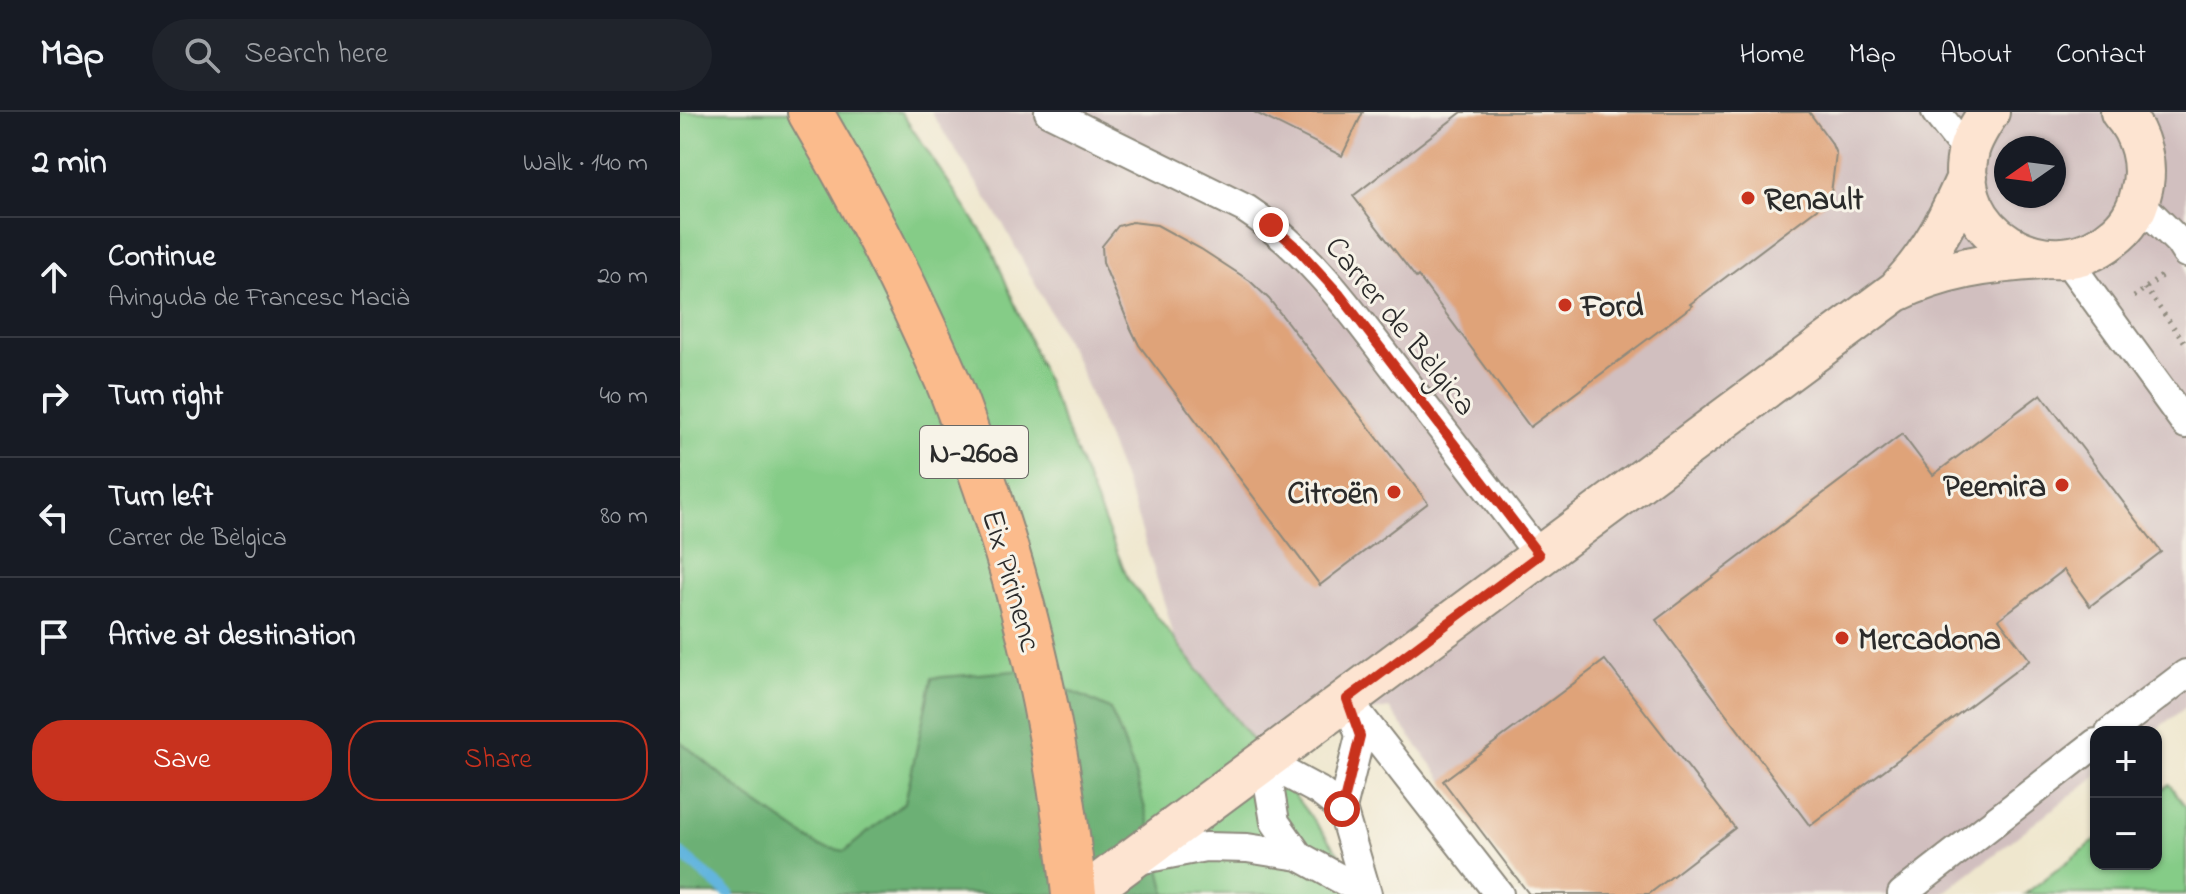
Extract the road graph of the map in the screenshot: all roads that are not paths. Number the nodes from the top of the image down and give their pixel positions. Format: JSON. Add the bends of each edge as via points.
{"nodes":[{"id":1,"x":810,"y":112,"type":"edge"},
{"id":2,"x":1049,"y":112,"type":"edge"},
{"id":3,"x":1936,"y":112,"type":"edge"},
{"id":4,"x":1989,"y":112,"type":"edge"},
{"id":5,"x":2121,"y":112,"type":"edge"},
{"id":6,"x":2156,"y":112,"type":"edge"},
{"id":7,"x":1968,"y":163,"type":"junction"},
{"id":8,"x":2142,"y":187,"type":"junction"},
{"id":9,"x":2183,"y":247,"type":"edge"},
{"id":10,"x":2054,"y":259,"type":"junction"},
{"id":11,"x":1895,"y":292,"type":"junction"},
{"id":12,"x":2186,"y":424,"type":"edge"},
{"id":13,"x":1539,"y":555,"type":"junction"},
{"id":14,"x":2186,"y":674,"type":"edge"},
{"id":15,"x":1347,"y":699,"type":"junction"},
{"id":16,"x":2118,"y":726,"type":"edge"},
{"id":17,"x":2090,"y":748,"type":"edge"},
{"id":18,"x":1265,"y":762,"type":"junction"},
{"id":19,"x":1342,"y":809,"type":"junction"},
{"id":20,"x":1299,"y":856,"type":"junction"},
{"id":21,"x":1129,"y":861,"type":"junction"},
{"id":22,"x":1366,"y":893,"type":"edge"},
{"id":23,"x":1074,"y":894,"type":"edge"},
{"id":24,"x":1085,"y":894,"type":"edge"},
{"id":25,"x":1499,"y":894,"type":"edge"},
{"id":26,"x":1902,"y":894,"type":"edge"}],
"edges":[{"from":1,"to":23,"type":"main road","name":"Eix Pirinenc","number":"N-260a","via":[[897,271],[949,385],[997,517],[1051,724]]},
{"from":2,"to":13,"type":"street","name":"Carrer de Bèlgica","via":[[1246,209],[1296,247],[1340,295]]},
{"from":3,"to":7,"type":"street"},
{"from":4,"to":7,"type":"main road","via":[[1978,127]]},
{"from":5,"to":8,"type":"main road","via":[[2142,152]]},
{"from":6,"to":8,"type":"main road"},
{"from":7,"to":10,"type":"main road","via":[[1972,201],[1983,222],[2020,252]]},
{"from":7,"to":11,"type":"main road","via":[[1930,252]]},
{"from":8,"to":9,"type":"street"},
{"from":8,"to":10,"type":"main road","via":[[2130,219],[2102,246],[2085,255]]},
{"from":10,"to":11,"type":"main road","via":[[1959,268]]},
{"from":10,"to":12,"type":"street","via":[[2108,317]]},
{"from":11,"to":13,"type":"main road"},
{"from":13,"to":15,"type":"main road"},
{"from":14,"to":16,"type":"street"},
{"from":15,"to":18,"type":"main road"},
{"from":15,"to":19,"type":"street","via":[[1360,736]]},
{"from":15,"to":25,"type":"street"},
{"from":17,"to":26,"type":"street"},
{"from":18,"to":19,"type":"street"},
{"from":18,"to":20,"type":"street","via":[[1275,822]]},
{"from":18,"to":21,"type":"main road"},
{"from":19,"to":22,"type":"street"},
{"from":20,"to":21,"type":"street","via":[[1205,847]]},
{"from":20,"to":22,"type":"street"},
{"from":21,"to":24,"type":"main road"}]}
